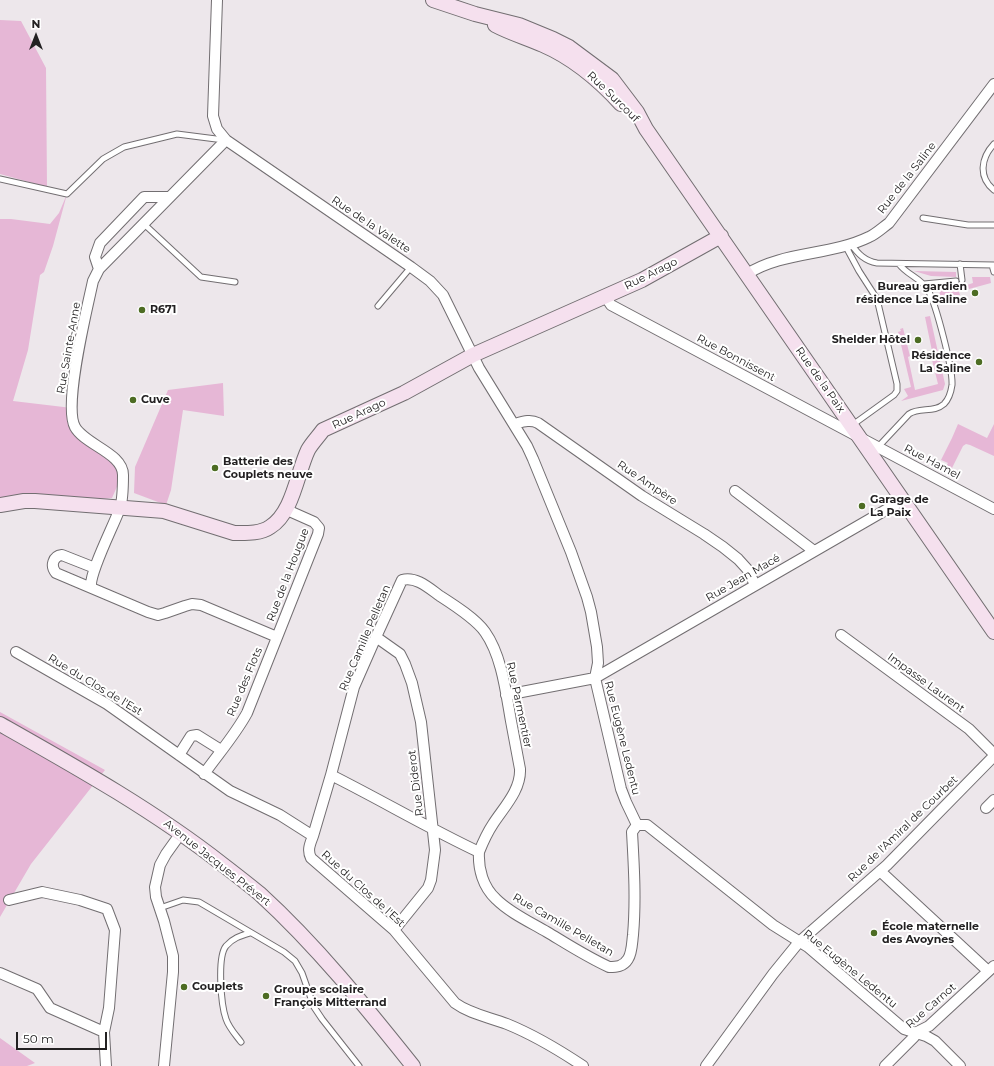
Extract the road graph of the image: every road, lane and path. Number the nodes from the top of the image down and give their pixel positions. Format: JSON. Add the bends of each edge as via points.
{"nodes":[{"id":1,"x":217,"y":0,"type":"edge"},
{"id":2,"x":434,"y":0,"type":"edge"},
{"id":3,"x":994,"y":84,"type":"edge"},
{"id":4,"x":646,"y":128,"type":"joint"},
{"id":5,"x":226,"y":140,"type":"junction"},
{"id":6,"x":994,"y":144,"type":"edge"},
{"id":7,"x":0,"y":179,"type":"edge"},
{"id":8,"x":994,"y":190,"type":"edge"},
{"id":9,"x":170,"y":197,"type":"junction"},
{"id":10,"x":923,"y":218,"type":"dead end"},
{"id":11,"x":144,"y":223,"type":"junction"},
{"id":12,"x":994,"y":225,"type":"edge"},
{"id":13,"x":721,"y":236,"type":"junction"},
{"id":14,"x":848,"y":244,"type":"junction"},
{"id":15,"x":899,"y":264,"type":"junction"},
{"id":16,"x":960,"y":264,"type":"junction"},
{"id":17,"x":993,"y":265,"type":"edge"},
{"id":18,"x":411,"y":267,"type":"junction"},
{"id":19,"x":99,"y":269,"type":"junction"},
{"id":20,"x":994,"y":272,"type":"edge"},
{"id":21,"x":747,"y":274,"type":"junction"},
{"id":22,"x":235,"y":282,"type":"dead end"},
{"id":23,"x":924,"y":284,"type":"junction"},
{"id":24,"x":605,"y":296,"type":"junction"},
{"id":25,"x":378,"y":306,"type":"dead end"},
{"id":26,"x":473,"y":355,"type":"junction"},
{"id":27,"x":514,"y":424,"type":"junction"},
{"id":28,"x":855,"y":431,"type":"junction"},
{"id":29,"x":878,"y":446,"type":"junction"},
{"id":30,"x":735,"y":491,"type":"dead end"},
{"id":31,"x":903,"y":500,"type":"junction"},
{"id":32,"x":0,"y":505,"type":"edge"},
{"id":33,"x":121,"y":506,"type":"junction"},
{"id":34,"x":994,"y":509,"type":"edge"},
{"id":35,"x":287,"y":510,"type":"junction"},
{"id":36,"x":814,"y":551,"type":"junction"},
{"id":37,"x":95,"y":568,"type":"junction"},
{"id":38,"x":402,"y":580,"type":"joint"},
{"id":39,"x":755,"y":585,"type":"junction"},
{"id":40,"x":91,"y":587,"type":"junction"},
{"id":41,"x":994,"y":632,"type":"edge"},
{"id":42,"x":840,"y":635,"type":"dead end"},
{"id":43,"x":277,"y":637,"type":"junction"},
{"id":44,"x":376,"y":637,"type":"junction"},
{"id":45,"x":16,"y":652,"type":"dead end"},
{"id":46,"x":595,"y":678,"type":"junction"},
{"id":47,"x":506,"y":695,"type":"junction"},
{"id":48,"x":0,"y":724,"type":"edge"},
{"id":49,"x":221,"y":750,"type":"junction"},
{"id":50,"x":179,"y":755,"type":"junction"},
{"id":51,"x":994,"y":755,"type":"edge"},
{"id":52,"x":204,"y":774,"type":"junction"},
{"id":53,"x":331,"y":774,"type":"junction"},
{"id":54,"x":994,"y":800,"type":"edge"},
{"id":55,"x":986,"y":808,"type":"dead end"},
{"id":56,"x":637,"y":825,"type":"junction"},
{"id":57,"x":433,"y":829,"type":"junction"},
{"id":58,"x":181,"y":833,"type":"junction"},
{"id":59,"x":313,"y":836,"type":"junction"},
{"id":60,"x":478,"y":852,"type":"junction"},
{"id":61,"x":880,"y":871,"type":"junction"},
{"id":62,"x":10,"y":900,"type":"dead end"},
{"id":63,"x":160,"y":908,"type":"junction"},
{"id":64,"x":394,"y":930,"type":"junction"},
{"id":65,"x":250,"y":933,"type":"junction"},
{"id":66,"x":799,"y":942,"type":"junction"},
{"id":67,"x":991,"y":968,"type":"edge"},
{"id":68,"x":0,"y":973,"type":"edge"},
{"id":69,"x":104,"y":1032,"type":"junction"},
{"id":70,"x":915,"y":1033,"type":"junction"},
{"id":71,"x":241,"y":1042,"type":"dead end"},
{"id":72,"x":106,"y":1066,"type":"edge"},
{"id":73,"x":164,"y":1066,"type":"edge"},
{"id":74,"x":359,"y":1066,"type":"edge"},
{"id":75,"x":412,"y":1066,"type":"edge"},
{"id":76,"x":583,"y":1066,"type":"edge"},
{"id":77,"x":706,"y":1066,"type":"edge"},
{"id":78,"x":885,"y":1066,"type":"edge"},
{"id":79,"x":960,"y":1066,"type":"edge"}],
"edges":[{"from":1,"to":5,"type":"street","via":[[213,116],[217,129]]},
{"from":2,"to":4,"type":"main road","name":"Rue Surcouf","via":[[519,25],[569,47],[612,79]]},
{"from":3,"to":14,"type":"street","name":"Rue de la Saline","via":[[889,223],[868,238]]},
{"from":4,"to":13,"type":"main road","name":"Rue de la Paix"},
{"from":5,"to":7,"type":"lane","via":[[177,134],[124,147],[103,159],[67,194]]},
{"from":5,"to":9,"type":"street","name":"Rue Sainte-Anne"},
{"from":5,"to":18,"type":"street","name":"Rue de la Valette"},
{"from":6,"to":8,"type":"lane","via":[[986,153],[983,168],[985,180]]},
{"from":9,"to":11,"type":"street","name":"Rue Sainte-Anne"},
{"from":9,"to":19,"type":"street","name":"Rue Sainte-Anne","via":[[144,197],[100,242],[95,257]]},
{"from":10,"to":12,"type":"lane","via":[[968,225]]},
{"from":11,"to":19,"type":"street","name":"Rue Sainte-Anne"},
{"from":11,"to":22,"type":"lane","via":[[202,277]]},
{"from":13,"to":21,"type":"main road","name":"Rue de la Paix"},
{"from":13,"to":24,"type":"main road","name":"Rue Arago","via":[[642,280]]},
{"from":14,"to":15,"type":"lane","via":[[870,262]]},
{"from":14,"to":21,"type":"street","name":"Rue de la Saline","via":[[766,264]]},
{"from":14,"to":28,"type":"lane","via":[[859,271],[877,299],[897,384],[894,395]]},
{"from":15,"to":16,"type":"lane"},
{"from":15,"to":23,"type":"lane","via":[[908,274]]},
{"from":16,"to":17,"type":"lane"},
{"from":16,"to":23,"type":"lane","via":[[959,280]]},
{"from":17,"to":20,"type":"lane"},
{"from":18,"to":25,"type":"lane"},
{"from":18,"to":26,"type":"street","name":"Rue de la Valette","via":[[443,295]]},
{"from":19,"to":33,"type":"street","name":"Rue Sainte-Anne","via":[[93,281],[76,368],[72,397],[73,421],[81,434],[119,464],[123,473]]},
{"from":21,"to":28,"type":"main road","name":"Rue de la Paix"},
{"from":23,"to":29,"type":"lane","via":[[934,304],[949,361],[952,375],[951,392],[939,408],[909,414]]},
{"from":24,"to":26,"type":"main road","name":"Rue Arago"},
{"from":24,"to":28,"type":"street","name":"Rue Bonnissent","via":[[611,305]]},
{"from":26,"to":27,"type":"street","name":"Rue Eugène Ledentu"},
{"from":26,"to":35,"type":"main road","name":"Rue Arago","via":[[404,393],[323,430],[309,449]]},
{"from":27,"to":39,"type":"street","name":"Rue Ampère","via":[[534,420],[738,559],[748,570]]},
{"from":27,"to":46,"type":"street","name":"Rue Eugène Ledentu","via":[[533,459],[587,597],[598,657]]},
{"from":28,"to":29,"type":"street","name":"Rue Hamel"},
{"from":28,"to":31,"type":"main road","name":"Rue de la Paix"},
{"from":29,"to":34,"type":"street","name":"Rue Hamel"},
{"from":30,"to":36,"type":"street"},
{"from":31,"to":36,"type":"street","name":"Rue Jean Macé"},
{"from":31,"to":41,"type":"main road","name":"Rue de la Paix"},
{"from":32,"to":33,"type":"main road","name":"Rue Arago","via":[[35,501]]},
{"from":33,"to":35,"type":"main road","name":"Rue Arago","via":[[164,511],[234,532],[246,533],[270,528]]},
{"from":33,"to":37,"type":"street"},
{"from":35,"to":43,"type":"street","name":"Rue de la Hougue","via":[[314,522],[319,528]]},
{"from":36,"to":39,"type":"street","name":"Rue Jean Macé"},
{"from":37,"to":40,"type":"street"},
{"from":37,"to":40,"type":"street","name":"Rue de la Hougue","via":[[62,556],[55,558],[52,566],[56,573]]},
{"from":38,"to":44,"type":"street","name":"Rue Camille Pelletan"},
{"from":38,"to":47,"type":"street","name":"Rue Parmentier","via":[[416,580],[485,631],[495,652]]},
{"from":39,"to":46,"type":"street","name":"Rue Jean Macé"},
{"from":40,"to":43,"type":"street","name":"Rue de la Hougue","via":[[158,615],[192,604],[201,606]]},
{"from":42,"to":51,"type":"street","name":"Impasse Laurent","via":[[963,724]]},
{"from":43,"to":49,"type":"street","name":"Rue des Flots","via":[[247,713]]},
{"from":44,"to":53,"type":"street","name":"Rue Camille Pelletan","via":[[354,687]]},
{"from":44,"to":57,"type":"street","name":"Rue Diderot","via":[[400,654],[412,683],[421,722]]},
{"from":45,"to":50,"type":"street","name":"Rue du Clos de l'Est","via":[[107,704]]},
{"from":46,"to":47,"type":"street","name":"Rue Jean Macé"},
{"from":46,"to":56,"type":"street","name":"Rue Eugène Ledentu","via":[[621,789]]},
{"from":47,"to":60,"type":"street","name":"Rue Parmentier","via":[[520,777],[514,792]]},
{"from":48,"to":58,"type":"main road","name":"Avenue Jacques Prévert","via":[[103,783]]},
{"from":49,"to":50,"type":"street","via":[[194,735]]},
{"from":49,"to":52,"type":"street","name":"Rue des Flots"},
{"from":50,"to":52,"type":"street","name":"Rue du Clos de l'Est"},
{"from":51,"to":61,"type":"street","name":"Rue de l'Amiral de Courbet"},
{"from":52,"to":59,"type":"street","name":"Rue du Clos de l'Est"},
{"from":53,"to":57,"type":"street"},
{"from":53,"to":59,"type":"street","name":"Rue Camille Pelletan"},
{"from":54,"to":55,"type":"street"},
{"from":56,"to":60,"type":"street","name":"Rue Camille Pelletan","via":[[632,832],[635,895],[632,945],[627,961],[616,967],[601,963],[515,914],[496,900],[481,874]]},
{"from":56,"to":66,"type":"street","name":"Rue Eugène Ledentu","via":[[647,825]]},
{"from":57,"to":60,"type":"street"},
{"from":57,"to":64,"type":"street","name":"Rue Diderot","via":[[435,850],[428,888]]},
{"from":58,"to":63,"type":"street","via":[[166,854],[156,877],[156,898]]},
{"from":58,"to":75,"type":"main road","name":"Avenue Jacques Prévert","via":[[259,894],[300,934],[356,995]]},
{"from":59,"to":64,"type":"street","name":"Rue du Clos de l'Est","via":[[309,848],[311,858]]},
{"from":61,"to":66,"type":"street","name":"Rue de l'Amiral de Courbet"},
{"from":61,"to":67,"type":"street"},
{"from":62,"to":69,"type":"street","via":[[42,892],[107,909],[115,930],[109,1008]]},
{"from":63,"to":65,"type":"lane","via":[[183,900],[192,900]]},
{"from":63,"to":73,"type":"street","via":[[173,956],[174,972]]},
{"from":64,"to":76,"type":"street","name":"Rue du Clos de l'Est","via":[[455,1003],[465,1010],[530,1034]]},
{"from":65,"to":71,"type":"lane","via":[[235,937],[225,947],[220,965],[225,1017],[230,1029]]},
{"from":65,"to":74,"type":"lane","via":[[295,961],[314,1007]]},
{"from":66,"to":70,"type":"street","name":"Rue Eugène Ledentu","via":[[904,1029]]},
{"from":66,"to":77,"type":"street","name":"Rue de l'Amiral de Courbet"},
{"from":67,"to":70,"type":"street","name":"Rue Carnot","via":[[929,1026]]},
{"from":68,"to":69,"type":"street","via":[[37,989],[50,1008]]},
{"from":69,"to":72,"type":"street"},
{"from":70,"to":78,"type":"street","name":"Rue Carnot"},
{"from":70,"to":79,"type":"street","name":"Rue Eugène Ledentu","via":[[935,1040]]}]}
